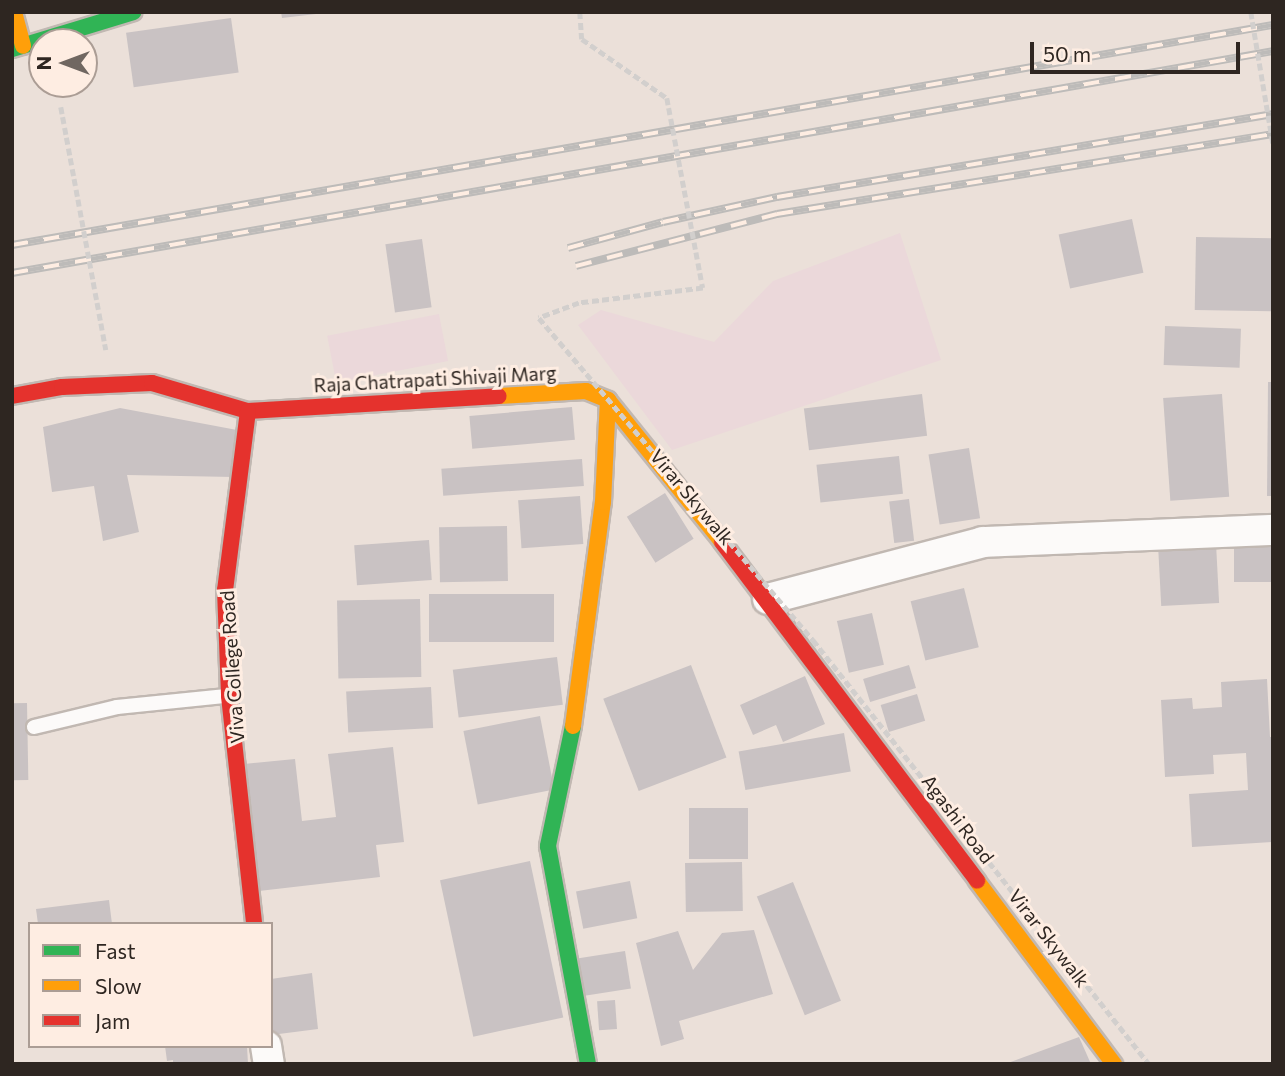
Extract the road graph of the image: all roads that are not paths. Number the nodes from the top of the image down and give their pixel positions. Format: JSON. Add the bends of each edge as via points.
{"nodes":[{"id":1,"x":14,"y":12,"type":"edge"},
{"id":2,"x":134,"y":12,"type":"edge"},
{"id":3,"x":17,"y":47,"type":"edge"},
{"id":4,"x":12,"y":396,"type":"edge"},
{"id":5,"x":608,"y":400,"type":"junction"},
{"id":6,"x":248,"y":411,"type":"junction"},
{"id":7,"x":1273,"y":530,"type":"edge"},
{"id":8,"x":768,"y":600,"type":"junction"},
{"id":9,"x":229,"y":696,"type":"junction"},
{"id":10,"x":34,"y":727,"type":"dead end"},
{"id":11,"x":254,"y":922,"type":"edge"},
{"id":12,"x":588,"y":1064,"type":"edge"},
{"id":13,"x":1114,"y":1064,"type":"edge"}],
"edges":[{"from":1,"to":3,"type":"street"},
{"from":2,"to":3,"type":"street"},
{"from":4,"to":6,"type":"street","name":"Raja Chatrapati Shivaji Marg","via":[[62,387],[152,383]]},
{"from":5,"to":6,"type":"street","name":"Raja Chatrapati Shivaji Marg","via":[[586,391]]},
{"from":5,"to":8,"type":"street"},
{"from":5,"to":12,"type":"street","via":[[603,502],[580,679],[548,846]]},
{"from":6,"to":9,"type":"street","name":"Viva College Road","via":[[225,590]]},
{"from":7,"to":8,"type":"street","via":[[983,542]]},
{"from":8,"to":13,"type":"street","name":"Agashi Road"},
{"from":9,"to":10,"type":"lane","via":[[117,707]]},
{"from":9,"to":11,"type":"street","name":"Viva College Road"}]}
